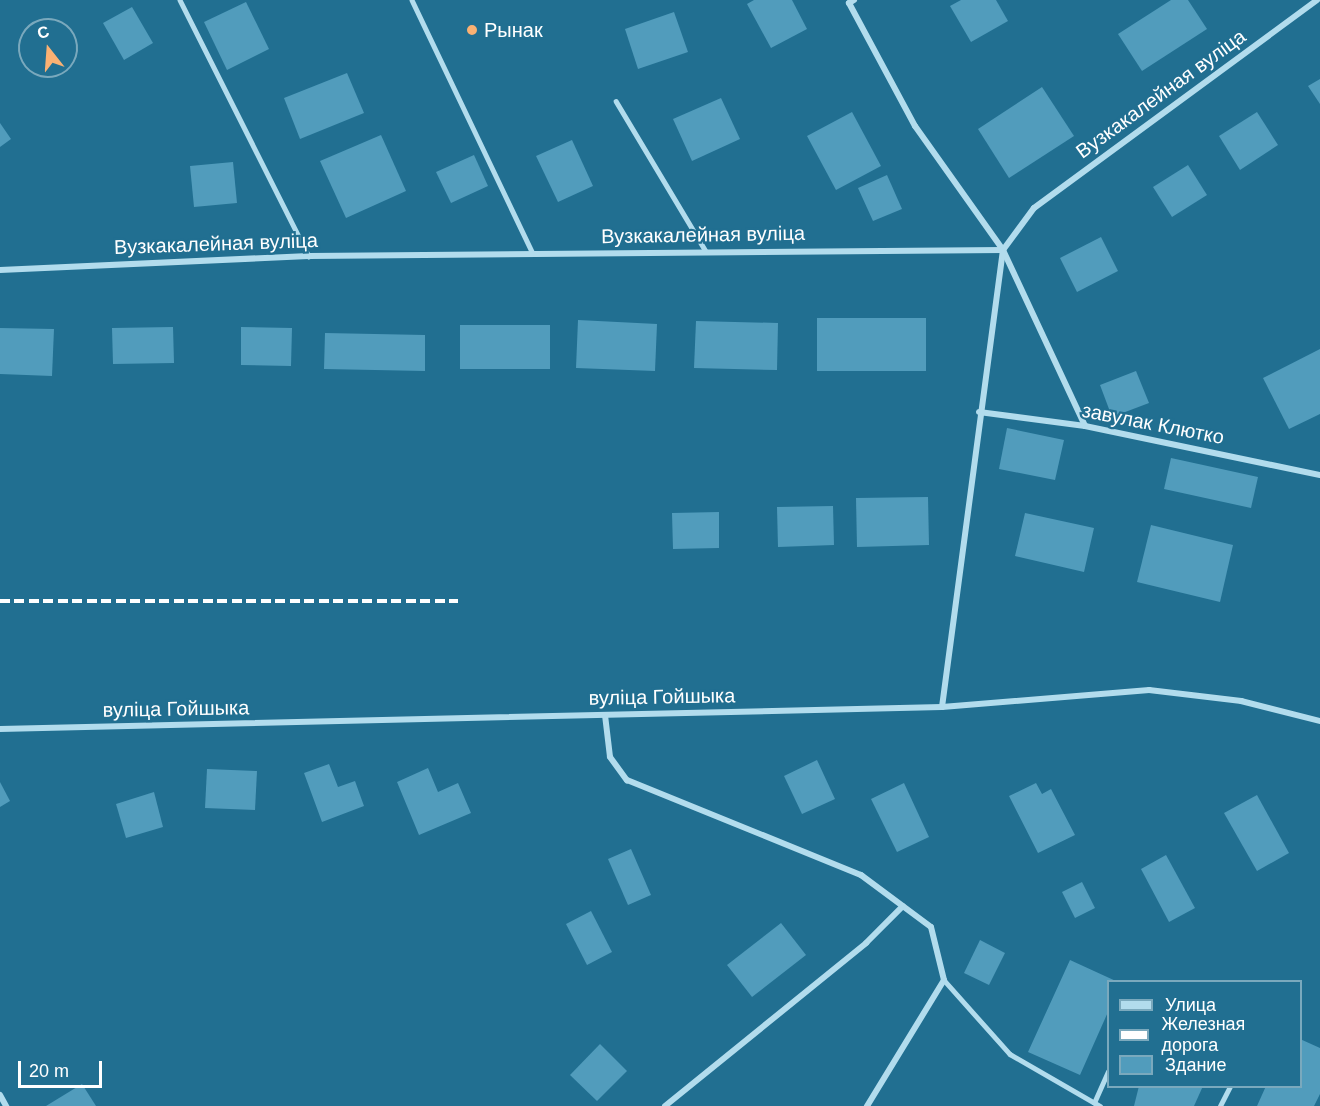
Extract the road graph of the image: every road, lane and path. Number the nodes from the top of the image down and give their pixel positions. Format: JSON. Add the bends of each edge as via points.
{"nodes":[{"id":1,"x":180,"y":0,"type":"edge"},
{"id":2,"x":412,"y":0,"type":"edge"},
{"id":3,"x":1317,"y":0,"type":"edge"},
{"id":4,"x":850,"y":1,"type":"edge"},
{"id":5,"x":616,"y":101,"type":"dead end"},
{"id":6,"x":705,"y":250,"type":"junction"},
{"id":7,"x":1003,"y":250,"type":"junction"},
{"id":8,"x":533,"y":254,"type":"junction"},
{"id":9,"x":309,"y":256,"type":"junction"},
{"id":10,"x":0,"y":270,"type":"edge"},
{"id":11,"x":979,"y":411,"type":"junction"},
{"id":12,"x":1085,"y":426,"type":"junction"},
{"id":13,"x":1320,"y":475,"type":"edge"},
{"id":14,"x":942,"y":707,"type":"junction"},
{"id":15,"x":605,"y":715,"type":"junction"},
{"id":16,"x":1320,"y":721,"type":"edge"},
{"id":17,"x":0,"y":729,"type":"edge"},
{"id":18,"x":903,"y":906,"type":"junction"},
{"id":19,"x":944,"y":980,"type":"junction"},
{"id":20,"x":1107,"y":1075,"type":"edge"},
{"id":21,"x":1229,"y":1088,"type":"edge"},
{"id":22,"x":0,"y":1095,"type":"edge"},
{"id":23,"x":1097,"y":1105,"type":"edge"},
{"id":24,"x":6,"y":1106,"type":"edge"},
{"id":25,"x":665,"y":1106,"type":"edge"},
{"id":26,"x":867,"y":1106,"type":"edge"},
{"id":27,"x":1220,"y":1106,"type":"edge"}],
"edges":[{"from":1,"to":9,"type":"lane"},
{"from":2,"to":8,"type":"lane"},
{"from":3,"to":7,"type":"street","name":"Вузкакалейная вуліца","via":[[1034,208]]},
{"from":4,"to":7,"type":"street","via":[[915,126]]},
{"from":5,"to":6,"type":"lane"},
{"from":6,"to":7,"type":"street","name":"Вузкакалейная вуліца"},
{"from":6,"to":8,"type":"street","name":"Вузкакалейная вуліца"},
{"from":7,"to":11,"type":"street"},
{"from":7,"to":12,"type":"street"},
{"from":8,"to":9,"type":"street","name":"Вузкакалейная вуліца"},
{"from":9,"to":10,"type":"street","name":"Вузкакалейная вуліца"},
{"from":11,"to":12,"type":"street","name":"завулак Клютко"},
{"from":11,"to":14,"type":"street"},
{"from":12,"to":13,"type":"street","name":"завулак Клютко"},
{"from":14,"to":15,"type":"street","name":"вуліца Гойшыка"},
{"from":14,"to":16,"type":"street","name":"вуліца Гойшыка","via":[[1149,690],[1240,701]]},
{"from":15,"to":17,"type":"street","name":"вуліца Гойшыка"},
{"from":15,"to":18,"type":"street","via":[[610,757],[627,780],[861,875]]},
{"from":18,"to":19,"type":"street","via":[[931,927]]},
{"from":18,"to":25,"type":"street","via":[[866,944]]},
{"from":19,"to":23,"type":"lane","via":[[1010,1054]]},
{"from":19,"to":26,"type":"street"},
{"from":20,"to":23,"type":"lane"},
{"from":21,"to":27,"type":"lane"},
{"from":22,"to":24,"type":"street"}]}
